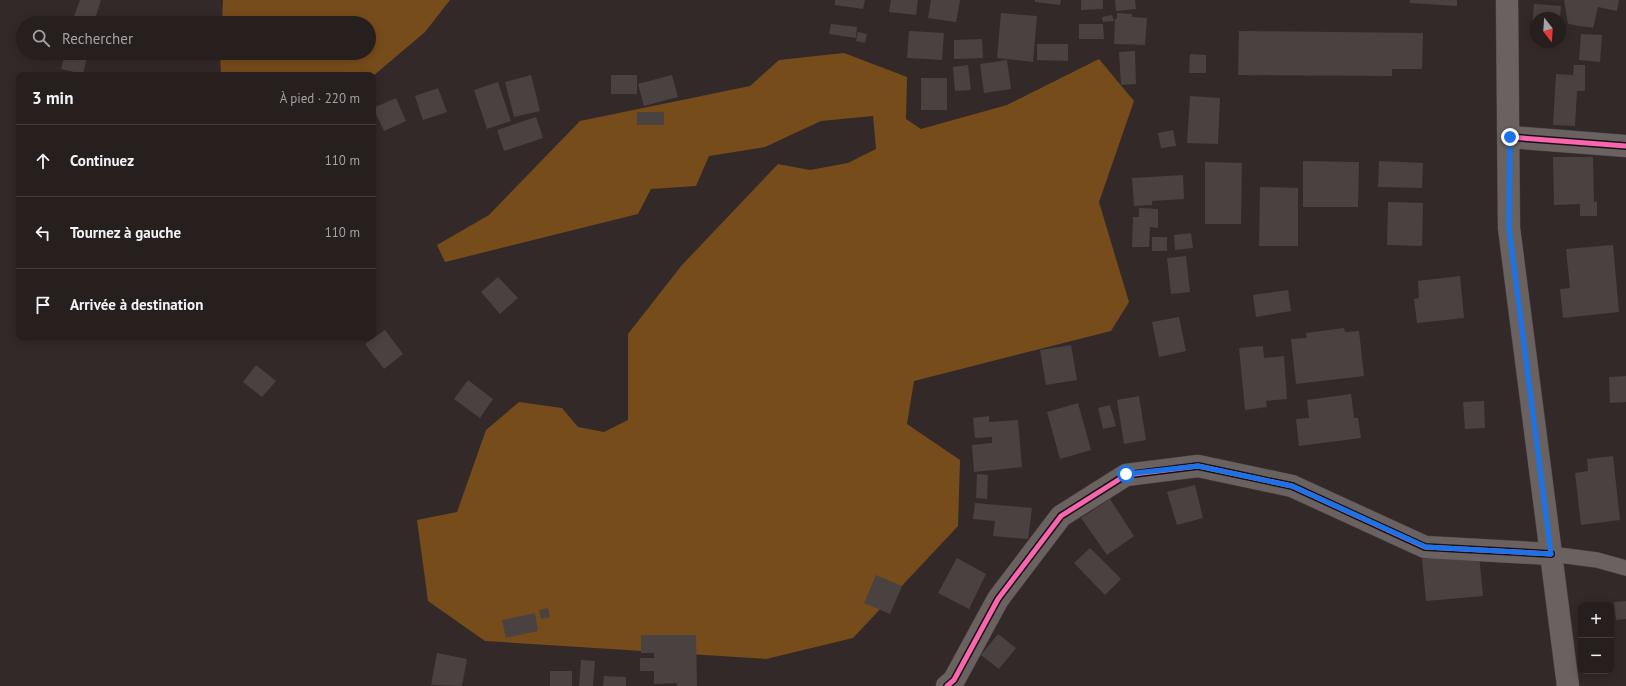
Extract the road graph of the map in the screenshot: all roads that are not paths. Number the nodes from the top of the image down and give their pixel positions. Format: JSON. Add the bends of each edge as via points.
{"nodes":[{"id":1,"x":1507,"y":0,"type":"edge"},
{"id":2,"x":1510,"y":137,"type":"junction"},
{"id":3,"x":1626,"y":146,"type":"edge"},
{"id":4,"x":1551,"y":554,"type":"junction"},
{"id":5,"x":1626,"y":568,"type":"edge"},
{"id":6,"x":947,"y":686,"type":"edge"},
{"id":7,"x":1568,"y":686,"type":"edge"}],
"edges":[{"from":1,"to":2,"type":"street"},
{"from":2,"to":3,"type":"street"},
{"from":2,"to":4,"type":"street","via":[[1509,228]]},
{"from":4,"to":5,"type":"lane","via":[[1597,560]]},
{"from":4,"to":6,"type":"street","via":[[1426,547],[1292,486],[1198,466],[1126,474],[1061,516],[998,599],[954,680]]},
{"from":4,"to":7,"type":"street"}]}
